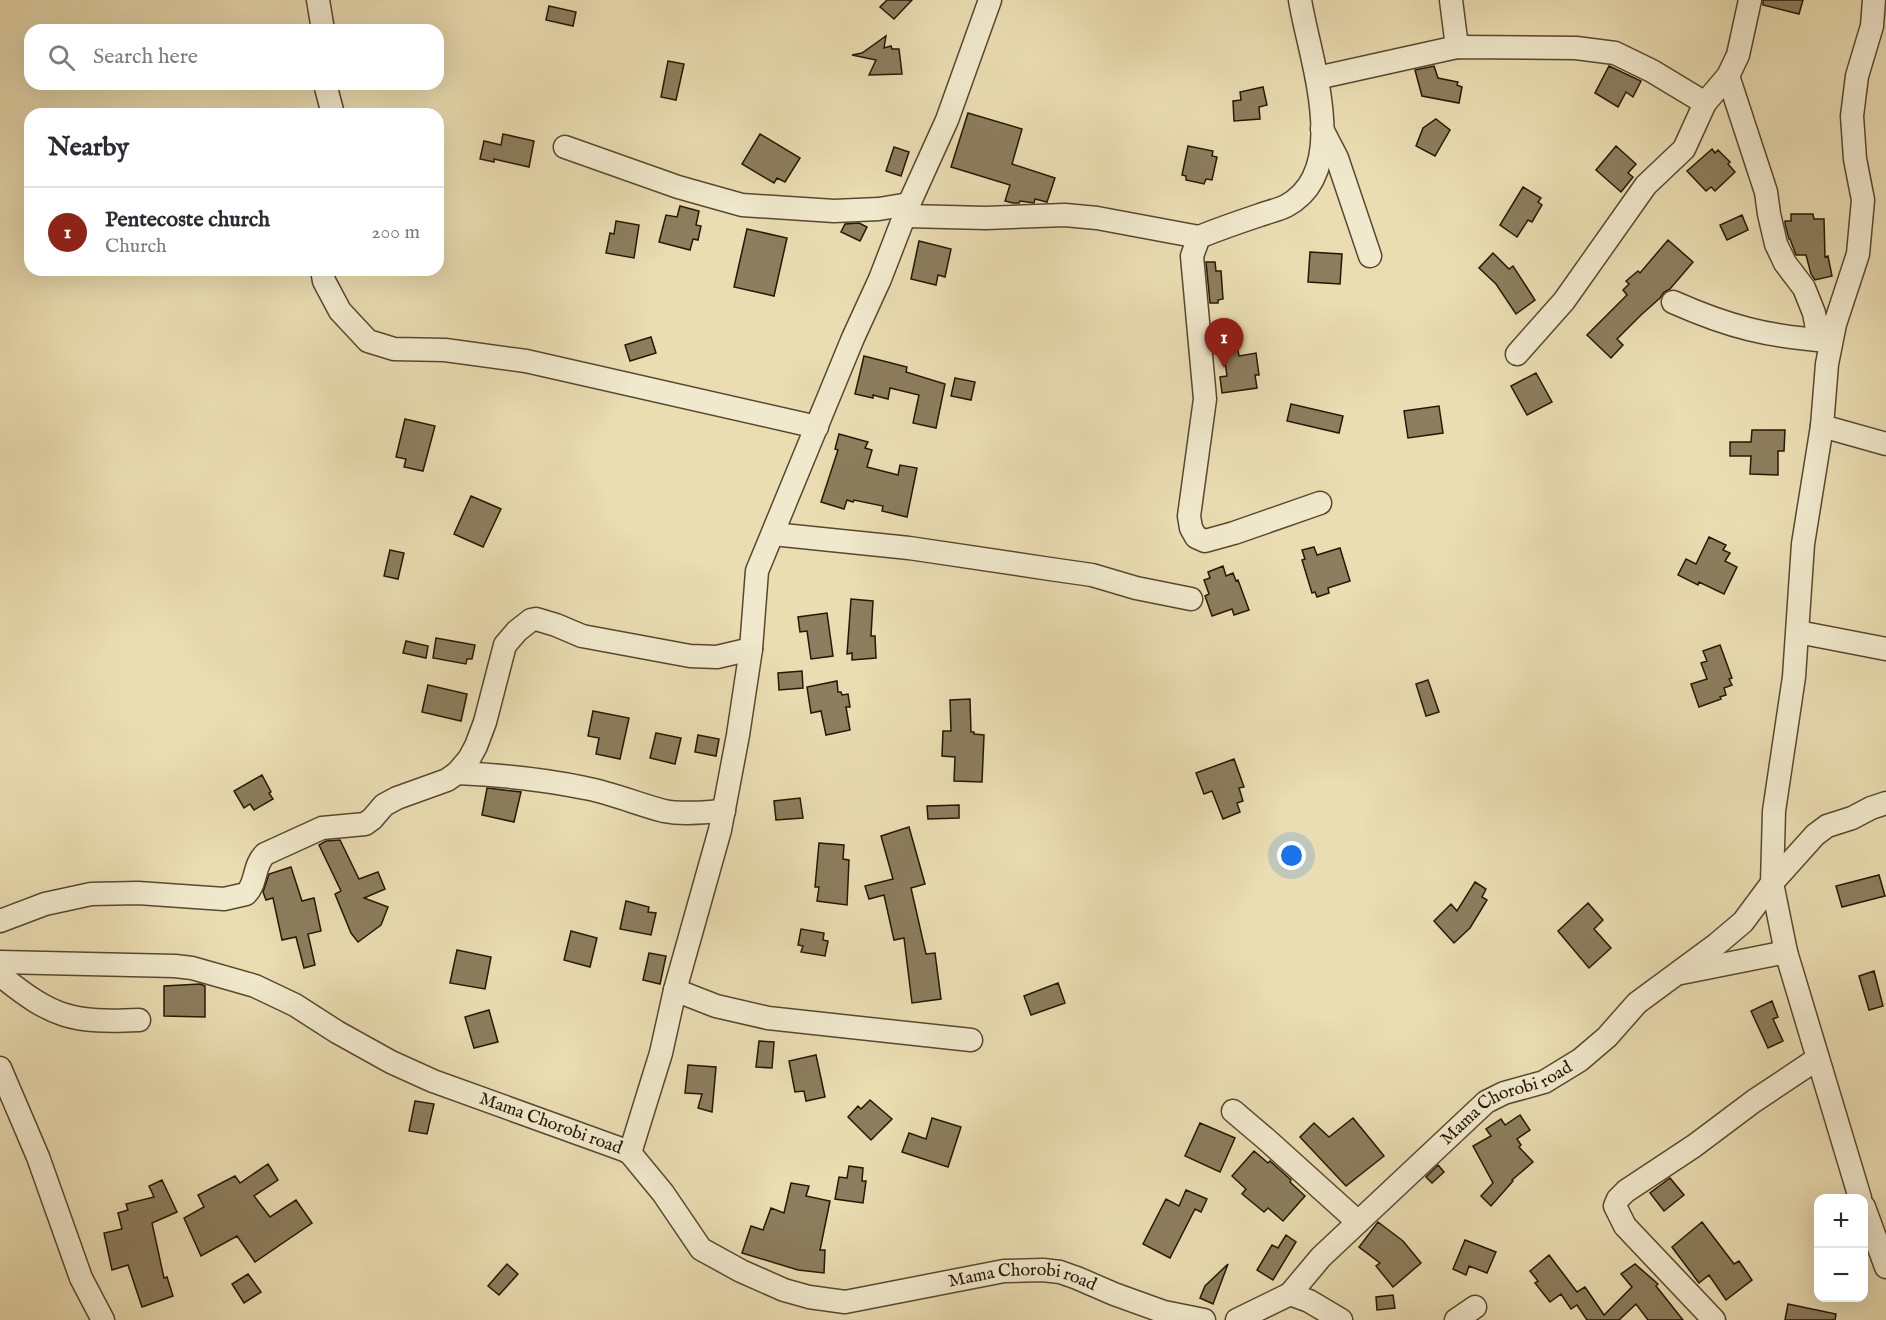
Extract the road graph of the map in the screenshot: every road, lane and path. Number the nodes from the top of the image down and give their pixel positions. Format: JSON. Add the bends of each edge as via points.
{"nodes":[{"id":1,"x":318,"y":0,"type":"edge"},
{"id":2,"x":990,"y":0,"type":"edge"},
{"id":3,"x":1300,"y":0,"type":"edge"},
{"id":4,"x":1451,"y":0,"type":"edge"},
{"id":5,"x":1750,"y":0,"type":"edge"},
{"id":6,"x":1874,"y":0,"type":"edge"},
{"id":7,"x":322,"y":24,"type":"edge"},
{"id":8,"x":1457,"y":47,"type":"junction"},
{"id":9,"x":1728,"y":76,"type":"junction"},
{"id":10,"x":1317,"y":78,"type":"junction"},
{"id":11,"x":327,"y":90,"type":"edge"},
{"id":12,"x":1705,"y":103,"type":"junction"},
{"id":13,"x":331,"y":108,"type":"edge"},
{"id":14,"x":1322,"y":129,"type":"junction"},
{"id":15,"x":565,"y":147,"type":"dead end"},
{"id":16,"x":908,"y":210,"type":"junction"},
{"id":17,"x":1199,"y":237,"type":"junction"},
{"id":18,"x":1370,"y":256,"type":"dead end"},
{"id":19,"x":323,"y":276,"type":"edge"},
{"id":20,"x":1673,"y":302,"type":"dead end"},
{"id":21,"x":1825,"y":340,"type":"junction"},
{"id":22,"x":1517,"y":354,"type":"dead end"},
{"id":23,"x":1822,"y":426,"type":"junction"},
{"id":24,"x":817,"y":427,"type":"junction"},
{"id":25,"x":1886,"y":444,"type":"edge"},
{"id":26,"x":1320,"y":503,"type":"dead end"},
{"id":27,"x":773,"y":534,"type":"junction"},
{"id":28,"x":1191,"y":599,"type":"dead end"},
{"id":29,"x":1798,"y":632,"type":"junction"},
{"id":30,"x":751,"y":649,"type":"junction"},
{"id":31,"x":1886,"y":649,"type":"edge"},
{"id":32,"x":457,"y":773,"type":"junction"},
{"id":33,"x":1886,"y":803,"type":"edge"},
{"id":34,"x":724,"y":812,"type":"junction"},
{"id":35,"x":1772,"y":883,"type":"junction"},
{"id":36,"x":0,"y":921,"type":"edge"},
{"id":37,"x":1786,"y":952,"type":"junction"},
{"id":38,"x":0,"y":962,"type":"edge"},
{"id":39,"x":1674,"y":974,"type":"junction"},
{"id":40,"x":0,"y":975,"type":"edge"},
{"id":41,"x":675,"y":990,"type":"junction"},
{"id":42,"x":139,"y":1020,"type":"dead end"},
{"id":43,"x":971,"y":1040,"type":"dead end"},
{"id":44,"x":1817,"y":1059,"type":"junction"},
{"id":45,"x":0,"y":1068,"type":"edge"},
{"id":46,"x":1233,"y":1112,"type":"dead end"},
{"id":47,"x":630,"y":1153,"type":"junction"},
{"id":48,"x":1859,"y":1194,"type":"edge"},
{"id":49,"x":1868,"y":1220,"type":"edge"},
{"id":50,"x":1358,"y":1222,"type":"junction"},
{"id":51,"x":1886,"y":1267,"type":"edge"},
{"id":52,"x":1290,"y":1294,"type":"junction"},
{"id":53,"x":1475,"y":1307,"type":"dead end"},
{"id":54,"x":1161,"y":1316,"type":"edge"},
{"id":55,"x":103,"y":1320,"type":"edge"},
{"id":56,"x":1204,"y":1320,"type":"edge"},
{"id":57,"x":1237,"y":1320,"type":"edge"},
{"id":58,"x":1341,"y":1320,"type":"edge"},
{"id":59,"x":1456,"y":1320,"type":"edge"},
{"id":60,"x":1714,"y":1320,"type":"edge"}],
"edges":[{"from":1,"to":7,"type":"street"},
{"from":2,"to":16,"type":"street","via":[[947,120]]},
{"from":3,"to":10,"type":"street"},
{"from":4,"to":8,"type":"street"},
{"from":5,"to":9,"type":"street"},
{"from":6,"to":21,"type":"street","via":[[1852,116],[1863,200],[1858,254]]},
{"from":8,"to":10,"type":"street"},
{"from":8,"to":12,"type":"street","via":[[1576,48],[1615,53]]},
{"from":9,"to":12,"type":"street"},
{"from":9,"to":21,"type":"street","via":[[1766,192],[1776,244],[1804,288]]},
{"from":10,"to":14,"type":"street"},
{"from":11,"to":13,"type":"street"},
{"from":12,"to":22,"type":"street","via":[[1684,149],[1646,185],[1564,301]]},
{"from":14,"to":17,"type":"street","via":[[1320,161],[1309,188],[1286,206]]},
{"from":14,"to":18,"type":"street","via":[[1337,158]]},
{"from":15,"to":16,"type":"street","via":[[742,205],[834,211]]},
{"from":16,"to":17,"type":"street","via":[[986,218],[1065,215]]},
{"from":16,"to":24,"type":"street"},
{"from":17,"to":26,"type":"street","via":[[1192,256],[1205,399],[1188,516],[1191,528],[1196,537],[1205,541]]},
{"from":19,"to":24,"type":"street","via":[[340,311],[368,341],[394,349],[445,350],[525,361]]},
{"from":20,"to":21,"type":"street","via":[[1756,332]]},
{"from":21,"to":23,"type":"street"},
{"from":23,"to":25,"type":"street"},
{"from":23,"to":29,"type":"street","via":[[1803,544]]},
{"from":24,"to":27,"type":"street"},
{"from":27,"to":28,"type":"street","via":[[909,548],[1092,575]]},
{"from":27,"to":30,"type":"street","via":[[757,571]]},
{"from":29,"to":31,"type":"street"},
{"from":29,"to":35,"type":"street","via":[[1774,811]]},
{"from":30,"to":32,"type":"street","via":[[717,657],[690,656],[582,636],[531,620],[505,645],[485,722],[469,759]]},
{"from":30,"to":34,"type":"street"},
{"from":32,"to":34,"type":"street","via":[[554,782],[666,811]]},
{"from":32,"to":36,"type":"street","via":[[384,805],[365,824],[322,828],[265,854],[250,890],[242,896],[224,899],[91,894],[45,904]]},
{"from":33,"to":35,"type":"street","name":"Mama Chorobi road","via":[[1827,826],[1804,845]]},
{"from":34,"to":41,"type":"street"},
{"from":35,"to":37,"type":"street"},
{"from":35,"to":39,"type":"street","name":"Mama Chorobi road","via":[[1743,922]]},
{"from":37,"to":39,"type":"street"},
{"from":37,"to":44,"type":"street"},
{"from":38,"to":47,"type":"street","name":"Mama Chorobi road","via":[[175,966],[239,981],[277,996],[391,1062],[433,1081]]},
{"from":39,"to":50,"type":"street","name":"Mama Chorobi road","via":[[1637,1003],[1580,1060],[1544,1082],[1486,1102]]},
{"from":40,"to":42,"type":"street","via":[[20,992],[70,1018],[104,1022]]},
{"from":41,"to":43,"type":"street","via":[[716,1006],[768,1018]]},
{"from":41,"to":47,"type":"street","via":[[661,1053]]},
{"from":44,"to":48,"type":"street"},
{"from":44,"to":60,"type":"street","via":[[1626,1191],[1616,1203],[1615,1209],[1625,1226]]},
{"from":45,"to":55,"type":"street","via":[[38,1157],[81,1278]]},
{"from":46,"to":50,"type":"street"},
{"from":47,"to":54,"type":"street","name":"Mama Chorobi road","via":[[701,1249],[784,1290],[845,1302],[1004,1270],[1042,1270],[1068,1275]]},
{"from":49,"to":51,"type":"street"},
{"from":50,"to":52,"type":"street","name":"Mama Chorobi road"},
{"from":52,"to":57,"type":"street","name":"Mama Chorobi road"},
{"from":52,"to":58,"type":"street"},
{"from":53,"to":59,"type":"street"},
{"from":54,"to":56,"type":"street","name":"Mama Chorobi road"}]}
